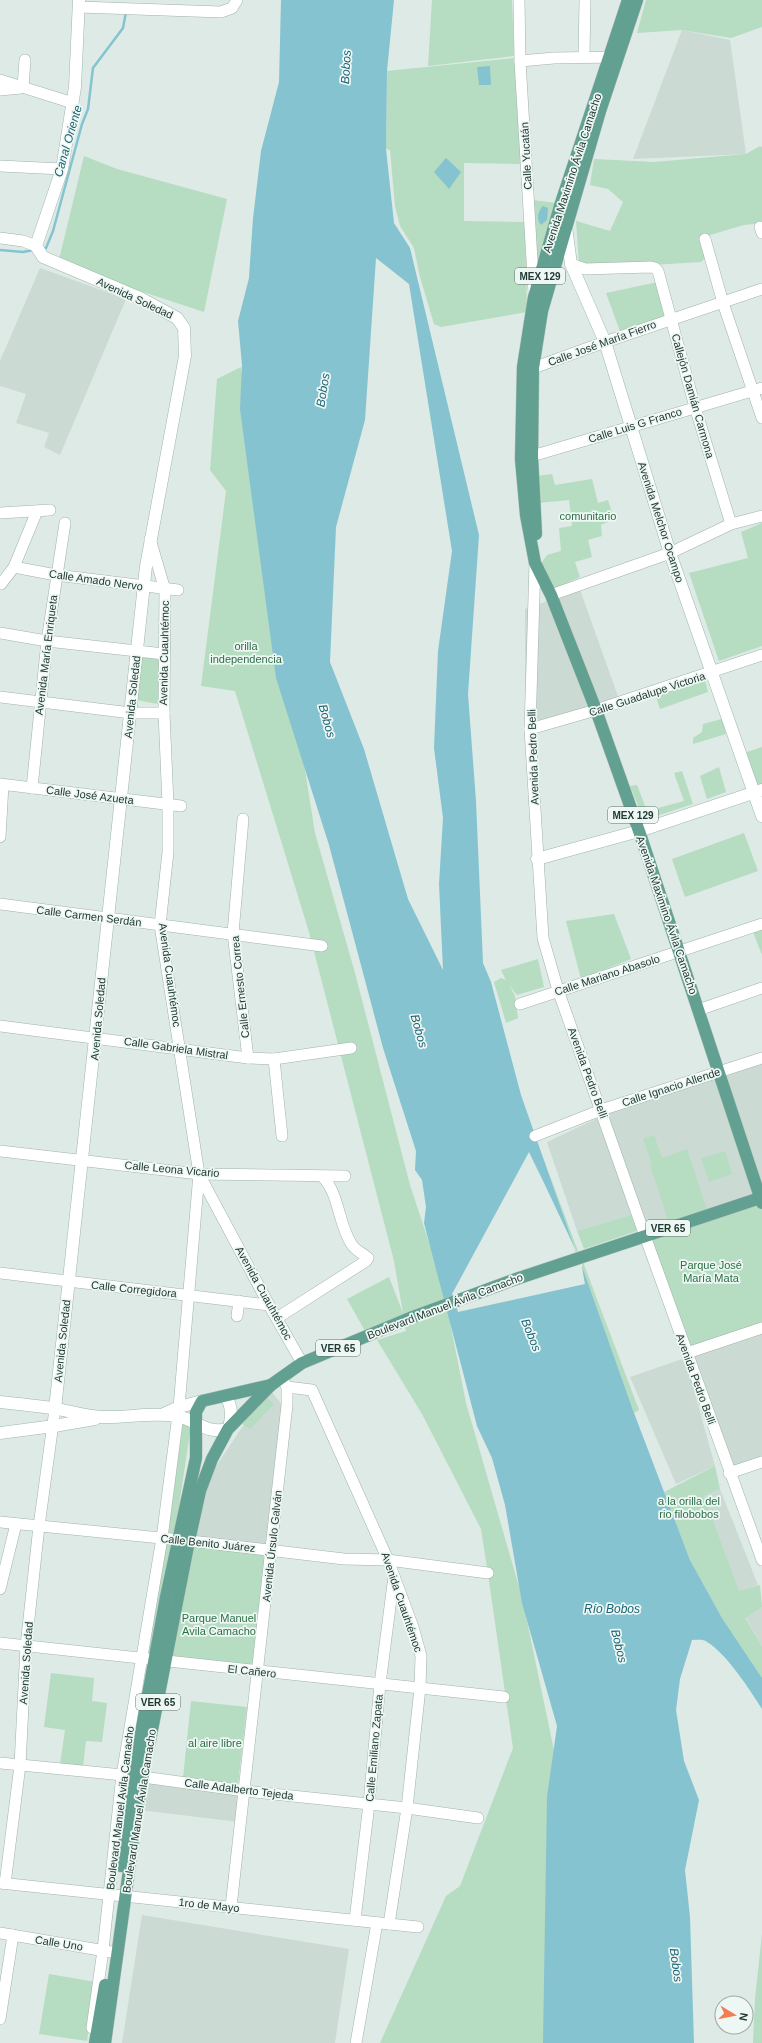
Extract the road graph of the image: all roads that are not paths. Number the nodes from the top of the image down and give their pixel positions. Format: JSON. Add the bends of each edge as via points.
{"nodes":[{"id":1,"x":519,"y":0,"type":"edge"},
{"id":2,"x":585,"y":0,"type":"edge"},
{"id":3,"x":628,"y":0,"type":"edge"},
{"id":4,"x":637,"y":0,"type":"edge"},
{"id":5,"x":79,"y":3,"type":"edge"},
{"id":6,"x":234,"y":4,"type":"edge"},
{"id":7,"x":584,"y":57,"type":"junction"},
{"id":8,"x":614,"y":57,"type":"junction"},
{"id":9,"x":25,"y":60,"type":"dead end"},
{"id":10,"x":520,"y":61,"type":"junction"},
{"id":11,"x":0,"y":80,"type":"edge"},
{"id":12,"x":24,"y":87,"type":"junction"},
{"id":13,"x":0,"y":90,"type":"edge"},
{"id":14,"x":73,"y":103,"type":"junction"},
{"id":15,"x":0,"y":166,"type":"edge"},
{"id":16,"x":62,"y":169,"type":"junction"},
{"id":17,"x":566,"y":227,"type":"junction"},
{"id":18,"x":0,"y":238,"type":"edge"},
{"id":19,"x":705,"y":239,"type":"dead end"},
{"id":20,"x":36,"y":246,"type":"junction"},
{"id":21,"x":571,"y":264,"type":"junction"},
{"id":22,"x":762,"y":289,"type":"edge"},
{"id":23,"x":534,"y":297,"type":"junction"},
{"id":24,"x":723,"y":303,"type":"junction"},
{"id":25,"x":542,"y":311,"type":"junction"},
{"id":26,"x":671,"y":319,"type":"junction"},
{"id":27,"x":605,"y":342,"type":"junction"},
{"id":28,"x":533,"y":368,"type":"junction"},
{"id":29,"x":757,"y":390,"type":"edge"},
{"id":30,"x":695,"y":407,"type":"junction"},
{"id":31,"x":762,"y":418,"type":"edge"},
{"id":32,"x":631,"y":426,"type":"junction"},
{"id":33,"x":532,"y":456,"type":"junction"},
{"id":34,"x":50,"y":510,"type":"dead end"},
{"id":35,"x":37,"y":511,"type":"junction"},
{"id":36,"x":0,"y":513,"type":"edge"},
{"id":37,"x":762,"y":516,"type":"edge"},
{"id":38,"x":65,"y":523,"type":"dead end"},
{"id":39,"x":731,"y":524,"type":"junction"},
{"id":40,"x":150,"y":539,"type":"junction"},
{"id":41,"x":670,"y":553,"type":"junction"},
{"id":42,"x":535,"y":564,"type":"junction"},
{"id":43,"x":14,"y":567,"type":"junction"},
{"id":44,"x":56,"y":576,"type":"junction"},
{"id":45,"x":1,"y":584,"type":"dead end"},
{"id":46,"x":144,"y":587,"type":"junction"},
{"id":47,"x":165,"y":590,"type":"junction"},
{"id":48,"x":178,"y":590,"type":"dead end"},
{"id":49,"x":550,"y":595,"type":"junction"},
{"id":50,"x":0,"y":633,"type":"edge"},
{"id":51,"x":47,"y":641,"type":"junction"},
{"id":52,"x":137,"y":650,"type":"junction"},
{"id":53,"x":164,"y":654,"type":"junction"},
{"id":54,"x":762,"y":655,"type":"edge"},
{"id":55,"x":713,"y":672,"type":"junction"},
{"id":56,"x":0,"y":697,"type":"edge"},
{"id":57,"x":40,"y":703,"type":"junction"},
{"id":58,"x":596,"y":710,"type":"junction"},
{"id":59,"x":131,"y":713,"type":"junction"},
{"id":60,"x":164,"y":713,"type":"junction"},
{"id":61,"x":530,"y":729,"type":"junction"},
{"id":62,"x":2,"y":784,"type":"edge"},
{"id":63,"x":32,"y":788,"type":"junction"},
{"id":64,"x":758,"y":791,"type":"edge"},
{"id":65,"x":121,"y":798,"type":"junction"},
{"id":66,"x":168,"y":804,"type":"junction"},
{"id":67,"x":181,"y":806,"type":"dead end"},
{"id":68,"x":762,"y":816,"type":"edge"},
{"id":69,"x":243,"y":819,"type":"dead end"},
{"id":70,"x":639,"y":831,"type":"junction"},
{"id":71,"x":0,"y":837,"type":"edge"},
{"id":72,"x":537,"y":859,"type":"junction"},
{"id":73,"x":0,"y":904,"type":"edge"},
{"id":74,"x":107,"y":918,"type":"junction"},
{"id":75,"x":762,"y":924,"type":"edge"},
{"id":76,"x":160,"y":925,"type":"junction"},
{"id":77,"x":233,"y":934,"type":"junction"},
{"id":78,"x":322,"y":946,"type":"dead end"},
{"id":79,"x":680,"y":951,"type":"junction"},
{"id":80,"x":762,"y":988,"type":"edge"},
{"id":81,"x":558,"y":990,"type":"junction"},
{"id":82,"x":520,"y":1004,"type":"dead end"},
{"id":83,"x":700,"y":1012,"type":"junction"},
{"id":84,"x":0,"y":1026,"type":"edge"},
{"id":85,"x":96,"y":1038,"type":"junction"},
{"id":86,"x":351,"y":1048,"type":"dead end"},
{"id":87,"x":180,"y":1049,"type":"junction"},
{"id":88,"x":248,"y":1058,"type":"junction"},
{"id":89,"x":762,"y":1058,"type":"edge"},
{"id":90,"x":274,"y":1060,"type":"junction"},
{"id":91,"x":718,"y":1072,"type":"junction"},
{"id":92,"x":602,"y":1110,"type":"junction"},
{"id":93,"x":282,"y":1136,"type":"dead end"},
{"id":94,"x":535,"y":1136,"type":"dead end"},
{"id":95,"x":0,"y":1151,"type":"edge"},
{"id":96,"x":83,"y":1160,"type":"junction"},
{"id":97,"x":199,"y":1174,"type":"junction"},
{"id":98,"x":345,"y":1176,"type":"dead end"},
{"id":99,"x":323,"y":1177,"type":"junction"},
{"id":100,"x":761,"y":1199,"type":"edge"},
{"id":101,"x":645,"y":1236,"type":"junction"},
{"id":102,"x":0,"y":1273,"type":"edge"},
{"id":103,"x":68,"y":1281,"type":"junction"},
{"id":104,"x":189,"y":1295,"type":"junction"},
{"id":105,"x":239,"y":1301,"type":"junction"},
{"id":106,"x":269,"y":1305,"type":"junction"},
{"id":107,"x":237,"y":1316,"type":"dead end"},
{"id":108,"x":277,"y":1318,"type":"junction"},
{"id":109,"x":762,"y":1328,"type":"edge"},
{"id":110,"x":687,"y":1353,"type":"junction"},
{"id":111,"x":302,"y":1363,"type":"junction"},
{"id":112,"x":280,"y":1383,"type":"junction"},
{"id":113,"x":226,"y":1396,"type":"junction"},
{"id":114,"x":202,"y":1401,"type":"junction"},
{"id":115,"x":0,"y":1402,"type":"edge"},
{"id":116,"x":55,"y":1409,"type":"junction"},
{"id":117,"x":178,"y":1411,"type":"junction"},
{"id":118,"x":102,"y":1418,"type":"junction"},
{"id":119,"x":196,"y":1423,"type":"junction"},
{"id":120,"x":54,"y":1426,"type":"junction"},
{"id":121,"x":228,"y":1428,"type":"junction"},
{"id":122,"x":0,"y":1433,"type":"edge"},
{"id":123,"x":762,"y":1462,"type":"edge"},
{"id":124,"x":730,"y":1473,"type":"junction"},
{"id":125,"x":0,"y":1522,"type":"edge"},
{"id":126,"x":16,"y":1524,"type":"junction"},
{"id":127,"x":39,"y":1526,"type":"junction"},
{"id":128,"x":162,"y":1538,"type":"junction"},
{"id":129,"x":184,"y":1540,"type":"junction"},
{"id":130,"x":271,"y":1550,"type":"junction"},
{"id":131,"x":388,"y":1560,"type":"junction"},
{"id":132,"x":762,"y":1560,"type":"edge"},
{"id":133,"x":488,"y":1573,"type":"dead end"},
{"id":134,"x":394,"y":1575,"type":"junction"},
{"id":135,"x":0,"y":1589,"type":"edge"},
{"id":136,"x":0,"y":1643,"type":"edge"},
{"id":137,"x":26,"y":1646,"type":"junction"},
{"id":138,"x":142,"y":1659,"type":"junction"},
{"id":139,"x":160,"y":1661,"type":"junction"},
{"id":140,"x":258,"y":1672,"type":"junction"},
{"id":141,"x":380,"y":1684,"type":"junction"},
{"id":142,"x":420,"y":1688,"type":"junction"},
{"id":143,"x":504,"y":1697,"type":"dead end"},
{"id":144,"x":0,"y":1763,"type":"edge"},
{"id":145,"x":20,"y":1765,"type":"junction"},
{"id":146,"x":133,"y":1776,"type":"junction"},
{"id":147,"x":245,"y":1791,"type":"junction"},
{"id":148,"x":369,"y":1804,"type":"junction"},
{"id":149,"x":407,"y":1808,"type":"junction"},
{"id":150,"x":478,"y":1818,"type":"dead end"},
{"id":151,"x":3,"y":1883,"type":"edge"},
{"id":152,"x":117,"y":1896,"type":"junction"},
{"id":153,"x":231,"y":1908,"type":"junction"},
{"id":154,"x":355,"y":1920,"type":"junction"},
{"id":155,"x":377,"y":1923,"type":"junction"},
{"id":156,"x":389,"y":1924,"type":"junction"},
{"id":157,"x":418,"y":1927,"type":"dead end"},
{"id":158,"x":0,"y":1933,"type":"edge"},
{"id":159,"x":13,"y":1935,"type":"junction"},
{"id":160,"x":110,"y":1951,"type":"junction"},
{"id":161,"x":0,"y":2019,"type":"edge"},
{"id":162,"x":90,"y":2043,"type":"edge"},
{"id":163,"x":95,"y":2043,"type":"edge"},
{"id":164,"x":105,"y":2043,"type":"edge"},
{"id":165,"x":356,"y":2043,"type":"edge"}],
"edges":[{"from":1,"to":10,"type":"street","name":"Calle Yucatán"},
{"from":2,"to":7,"type":"street"},
{"from":3,"to":8,"type":"main road","name":"Avenida Maximino Ávila Camacho","number":"MEX 129"},
{"from":4,"to":8,"type":"main road","name":"Avenida Maximino Ávila Camacho","number":"MEX 129"},
{"from":5,"to":6,"type":"street","via":[[221,12]]},
{"from":5,"to":14,"type":"main road"},
{"from":7,"to":8,"type":"street"},
{"from":7,"to":10,"type":"street"},
{"from":8,"to":17,"type":"main road","name":"Avenida Maximino Ávila Camacho","number":"MEX 129"},
{"from":8,"to":23,"type":"main road","name":"Avenida Maximino Ávila Camacho","number":"MEX 129","via":[[560,206]]},
{"from":9,"to":12,"type":"street"},
{"from":10,"to":23,"type":"street","name":"Calle Yucatán"},
{"from":11,"to":12,"type":"street"},
{"from":12,"to":13,"type":"street"},
{"from":12,"to":14,"type":"street"},
{"from":14,"to":16,"type":"main road"},
{"from":15,"to":16,"type":"street"},
{"from":16,"to":20,"type":"main road"},
{"from":17,"to":21,"type":"main road","name":"Avenida Melchor Ocampo","number":"MEX 129"},
{"from":17,"to":25,"type":"main road","name":"Avenida Maximino Ávila Camacho","number":"MEX 129"},
{"from":18,"to":20,"type":"street","via":[[23,241]]},
{"from":19,"to":24,"type":"street"},
{"from":20,"to":40,"type":"main road","name":"Avenida Soledad","via":[[44,257],[168,312],[177,318],[184,328],[185,356]]},
{"from":21,"to":26,"type":"street","name":"Callejón Damián Carmona","via":[[585,268],[656,268]]},
{"from":21,"to":27,"type":"main road","name":"Avenida Melchor Ocampo","number":"MEX 129"},
{"from":22,"to":24,"type":"street","name":"Calle José María Fierro"},
{"from":23,"to":25,"type":"street","name":"Calle Yucatán"},
{"from":23,"to":42,"type":"main road","name":"Avenida Maximino Ávila Camacho","number":"MEX 129","via":[[523,367],[521,459],[526,515]]},
{"from":24,"to":26,"type":"street","name":"Calle José María Fierro"},
{"from":24,"to":29,"type":"street"},
{"from":25,"to":28,"type":"main road","name":"Avenida Maximino Ávila Camacho","number":"MEX 129"},
{"from":26,"to":27,"type":"street","name":"Calle José María Fierro"},
{"from":26,"to":30,"type":"street","name":"Callejón Damián Carmona"},
{"from":27,"to":28,"type":"street","name":"Calle José María Fierro"},
{"from":27,"to":32,"type":"main road","name":"Avenida Melchor Ocampo","number":"MEX 129"},
{"from":28,"to":33,"type":"main road","name":"Avenida Maximino Ávila Camacho","number":"MEX 129"},
{"from":29,"to":30,"type":"street","name":"Calle Luis G Franco"},
{"from":29,"to":31,"type":"street"},
{"from":30,"to":32,"type":"street","name":"Calle Luis G Franco"},
{"from":30,"to":39,"type":"street","name":"Callejón Damián Carmona"},
{"from":32,"to":33,"type":"street","name":"Calle Luis G Franco"},
{"from":32,"to":41,"type":"main road","name":"Avenida Melchor Ocampo","number":"MEX 129"},
{"from":33,"to":42,"type":"main road","name":"Avenida Maximino Ávila Camacho","number":"MEX 129","via":[[537,546]]},
{"from":34,"to":35,"type":"street"},
{"from":35,"to":36,"type":"street"},
{"from":35,"to":43,"type":"street"},
{"from":37,"to":39,"type":"street"},
{"from":38,"to":44,"type":"street","name":"Avenida María Enriqueta"},
{"from":39,"to":41,"type":"street"},
{"from":40,"to":46,"type":"main road","name":"Avenida Soledad"},
{"from":40,"to":47,"type":"street","name":"Avenida Cuauhtémoc"},
{"from":41,"to":49,"type":"street"},
{"from":41,"to":55,"type":"main road","name":"Avenida Melchor Ocampo","number":"MEX 129"},
{"from":42,"to":49,"type":"main road","name":"Avenida Maximino Ávila Camacho","number":"MEX 129"},
{"from":42,"to":61,"type":"street","name":"Avenida Pedro Belli"},
{"from":43,"to":44,"type":"street","name":"Calle Amado Nervo"},
{"from":43,"to":45,"type":"street"},
{"from":44,"to":46,"type":"street","name":"Calle Amado Nervo"},
{"from":44,"to":51,"type":"street","name":"Avenida María Enriqueta"},
{"from":46,"to":47,"type":"street","name":"Calle Amado Nervo"},
{"from":46,"to":52,"type":"main road","name":"Avenida Soledad"},
{"from":47,"to":48,"type":"street","name":"Calle Amado Nervo"},
{"from":47,"to":53,"type":"street","name":"Avenida Cuauhtémoc"},
{"from":49,"to":58,"type":"main road","name":"Avenida Maximino Ávila Camacho","number":"MEX 129"},
{"from":50,"to":51,"type":"street"},
{"from":51,"to":52,"type":"street"},
{"from":51,"to":57,"type":"street","name":"Avenida María Enriqueta"},
{"from":52,"to":53,"type":"street"},
{"from":52,"to":59,"type":"main road","name":"Avenida Soledad"},
{"from":53,"to":60,"type":"street","name":"Avenida Cuauhtémoc"},
{"from":54,"to":55,"type":"street","name":"Calle Guadalupe Victoria"},
{"from":55,"to":58,"type":"street","name":"Calle Guadalupe Victoria"},
{"from":55,"to":64,"type":"main road","name":"Avenida Melchor Ocampo","number":"MEX 129"},
{"from":56,"to":57,"type":"street"},
{"from":57,"to":59,"type":"street"},
{"from":57,"to":63,"type":"street","name":"Avenida María Enriqueta"},
{"from":58,"to":61,"type":"street","name":"Calle Guadalupe Victoria"},
{"from":58,"to":70,"type":"main road","name":"Avenida Maximino Ávila Camacho","number":"MEX 129"},
{"from":59,"to":60,"type":"street"},
{"from":59,"to":65,"type":"main road","name":"Avenida Soledad"},
{"from":60,"to":66,"type":"street","name":"Avenida Cuauhtémoc"},
{"from":61,"to":72,"type":"street","name":"Avenida Pedro Belli"},
{"from":62,"to":63,"type":"street","name":"Calle José Azueta"},
{"from":62,"to":71,"type":"street"},
{"from":63,"to":65,"type":"street","name":"Calle José Azueta"},
{"from":64,"to":68,"type":"main road","name":"Avenida Melchor Ocampo","number":"MEX 129"},
{"from":64,"to":70,"type":"main road"},
{"from":65,"to":66,"type":"street","name":"Calle José Azueta"},
{"from":65,"to":74,"type":"main road","name":"Avenida Soledad"},
{"from":66,"to":67,"type":"street","name":"Calle José Azueta"},
{"from":66,"to":76,"type":"street","name":"Avenida Cuauhtémoc","via":[[168,852]]},
{"from":69,"to":77,"type":"street","name":"Calle Ernesto Correa"},
{"from":70,"to":72,"type":"main road"},
{"from":70,"to":79,"type":"main road","name":"Avenida Maximino Ávila Camacho","number":"MEX 129"},
{"from":72,"to":81,"type":"street","name":"Avenida Pedro Belli","via":[[543,938]]},
{"from":73,"to":74,"type":"street","name":"Calle Carmen Serdán"},
{"from":74,"to":76,"type":"street","name":"Calle Carmen Serdán"},
{"from":74,"to":85,"type":"main road","name":"Avenida Soledad"},
{"from":75,"to":79,"type":"street","name":"Calle Mariano Abasolo"},
{"from":76,"to":77,"type":"street","name":"Calle Carmen Serdán"},
{"from":76,"to":87,"type":"street","name":"Avenida Cuauhtémoc"},
{"from":77,"to":78,"type":"street","name":"Calle Carmen Serdán"},
{"from":77,"to":88,"type":"street","name":"Calle Ernesto Correa"},
{"from":79,"to":81,"type":"street","name":"Calle Mariano Abasolo"},
{"from":79,"to":83,"type":"main road","name":"Avenida Maximino Ávila Camacho","number":"MEX 129"},
{"from":80,"to":83,"type":"street","via":[[704,1008]]},
{"from":81,"to":82,"type":"street","name":"Calle Mariano Abasolo"},
{"from":81,"to":92,"type":"street","name":"Avenida Pedro Belli"},
{"from":83,"to":91,"type":"main road","name":"Avenida Maximino Ávila Camacho","number":"MEX 129"},
{"from":84,"to":85,"type":"street","name":"Calle Gabriela Mistral"},
{"from":85,"to":87,"type":"street","name":"Calle Gabriela Mistral"},
{"from":85,"to":96,"type":"main road","name":"Avenida Soledad"},
{"from":86,"to":90,"type":"street","name":"Calle Gabriela Mistral"},
{"from":87,"to":88,"type":"street","name":"Calle Gabriela Mistral"},
{"from":87,"to":97,"type":"street","name":"Avenida Cuauhtémoc"},
{"from":88,"to":90,"type":"street","name":"Calle Gabriela Mistral"},
{"from":89,"to":91,"type":"street","name":"Calle Ignacio Allende"},
{"from":90,"to":93,"type":"street"},
{"from":91,"to":92,"type":"street","name":"Calle Ignacio Allende"},
{"from":91,"to":100,"type":"main road","name":"Avenida Maximino Ávila Camacho","number":"MEX 129"},
{"from":92,"to":94,"type":"street","name":"Calle Ignacio Allende"},
{"from":92,"to":101,"type":"street","name":"Avenida Pedro Belli"},
{"from":95,"to":96,"type":"street","name":"Calle Leona Vicario"},
{"from":96,"to":97,"type":"street","name":"Calle Leona Vicario"},
{"from":96,"to":103,"type":"main road","name":"Avenida Soledad"},
{"from":97,"to":99,"type":"street","name":"Calle Leona Vicario"},
{"from":97,"to":104,"type":"street","name":"Boulevard Manuel Avila Camacho"},
{"from":97,"to":106,"type":"street","name":"Avenida Cuauhtémoc"},
{"from":98,"to":99,"type":"street","name":"Calle Leona Vicario"},
{"from":99,"to":108,"type":"street","via":[[332,1191],[352,1245],[368,1258]]},
{"from":100,"to":101,"type":"main road","number":"VER 65"},
{"from":101,"to":110,"type":"street","name":"Avenida Pedro Belli"},
{"from":101,"to":111,"type":"main road","name":"Boulevard Manuel Ávila Camacho","number":"VER 65","via":[[575,1258],[410,1318]]},
{"from":102,"to":103,"type":"street","name":"Calle Corregidora"},
{"from":103,"to":104,"type":"street","name":"Calle Corregidora"},
{"from":103,"to":116,"type":"main road","name":"Avenida Soledad"},
{"from":104,"to":105,"type":"street","name":"Calle Corregidora"},
{"from":104,"to":117,"type":"street","name":"Boulevard Manuel Avila Camacho"},
{"from":105,"to":106,"type":"street","name":"Calle Corregidora"},
{"from":105,"to":107,"type":"street"},
{"from":106,"to":108,"type":"street","name":"Avenida Cuauhtémoc"},
{"from":108,"to":111,"type":"street","name":"Avenida Cuauhtémoc"},
{"from":109,"to":110,"type":"street"},
{"from":110,"to":124,"type":"street","name":"Avenida Pedro Belli"},
{"from":111,"to":112,"type":"main road","name":"Boulevard Manuel Ávila Camacho","number":"VER 65"},
{"from":112,"to":113,"type":"main road"},
{"from":112,"to":121,"type":"main road","name":"Boulevard Manuel Ávila Camacho","number":"VER 65"},
{"from":112,"to":130,"type":"street","name":"Avenida Úrsulo Galván","via":[[288,1405]]},
{"from":112,"to":131,"type":"street","name":"Avenida Cuauhtémoc","via":[[312,1390]]},
{"from":113,"to":114,"type":"main road"},
{"from":113,"to":121,"type":"main road","via":[[232,1415]]},
{"from":114,"to":117,"type":"main road"},
{"from":114,"to":119,"type":"main road","name":"Boulevard Manuel Ávila Camacho","number":"VER 65","via":[[196,1412]]},
{"from":115,"to":116,"type":"main road"},
{"from":116,"to":118,"type":"main road"},
{"from":116,"to":120,"type":"street","name":"Avenida Soledad"},
{"from":117,"to":118,"type":"main road"},
{"from":117,"to":119,"type":"main road"},
{"from":117,"to":128,"type":"street","name":"Boulevard Manuel Avila Camacho"},
{"from":118,"to":120,"type":"main road"},
{"from":119,"to":121,"type":"main road","via":[[211,1430]]},
{"from":119,"to":129,"type":"main road","name":"Boulevard Manuel Ávila Camacho","number":"VER 65","via":[[196,1458]]},
{"from":120,"to":122,"type":"main road"},
{"from":120,"to":127,"type":"street","name":"Avenida Soledad"},
{"from":121,"to":129,"type":"main road","name":"Boulevard Manuel Ávila Camacho","number":"VER 65","via":[[212,1459]]},
{"from":123,"to":124,"type":"street"},
{"from":124,"to":132,"type":"street","name":"Avenida Pedro Belli"},
{"from":125,"to":126,"type":"street","name":"Calle Benito Juárez"},
{"from":126,"to":127,"type":"street","name":"Calle Benito Juárez"},
{"from":126,"to":135,"type":"street"},
{"from":127,"to":128,"type":"street","name":"Calle Benito Juárez"},
{"from":127,"to":137,"type":"street","name":"Avenida Soledad"},
{"from":128,"to":129,"type":"street","name":"Calle Benito Juárez"},
{"from":128,"to":138,"type":"street","name":"Boulevard Manuel Avila Camacho"},
{"from":129,"to":130,"type":"street","name":"Calle Benito Juárez"},
{"from":129,"to":139,"type":"main road","name":"Boulevard Manuel Ávila Camacho","number":"VER 65","via":[[166,1597]]},
{"from":130,"to":131,"type":"street","name":"Calle Benito Juárez","via":[[344,1559]]},
{"from":130,"to":140,"type":"street","name":"Avenida Úrsulo Galván"},
{"from":131,"to":133,"type":"street","name":"Calle Benito Juárez"},
{"from":131,"to":134,"type":"street","name":"Avenida Cuauhtémoc"},
{"from":134,"to":141,"type":"street","name":"Calle Emiliano Zapata"},
{"from":134,"to":142,"type":"street","name":"Avenida Cuauhtémoc","via":[[421,1656]]},
{"from":136,"to":137,"type":"street","name":"El Cañero"},
{"from":137,"to":138,"type":"street","name":"El Cañero"},
{"from":137,"to":145,"type":"street","name":"Avenida Soledad"},
{"from":138,"to":139,"type":"street","name":"El Cañero"},
{"from":138,"to":146,"type":"street","name":"Boulevard Manuel Avila Camacho"},
{"from":139,"to":140,"type":"street","name":"El Cañero"},
{"from":139,"to":146,"type":"main road","name":"Boulevard Manuel Ávila Camacho","number":"VER 65"},
{"from":140,"to":141,"type":"street","name":"El Cañero"},
{"from":140,"to":147,"type":"street","name":"Avenida Úrsulo Galván"},
{"from":141,"to":142,"type":"street","name":"El Cañero"},
{"from":141,"to":148,"type":"street","name":"Calle Emiliano Zapata"},
{"from":142,"to":143,"type":"street","name":"El Cañero"},
{"from":142,"to":149,"type":"street","name":"Avenida Cuauhtémoc"},
{"from":144,"to":145,"type":"street","name":"Calle Adalberto Tejeda"},
{"from":145,"to":146,"type":"street","name":"Calle Adalberto Tejeda"},
{"from":145,"to":151,"type":"street","name":"Avenida Soledad"},
{"from":146,"to":147,"type":"street","name":"Calle Adalberto Tejeda"},
{"from":146,"to":152,"type":"main road","name":"Boulevard Manuel Ávila Camacho","number":"VER 65"},
{"from":147,"to":148,"type":"street","name":"Calle Adalberto Tejeda"},
{"from":147,"to":153,"type":"street","name":"Avenida Úrsulo Galván"},
{"from":148,"to":149,"type":"street","name":"Calle Adalberto Tejeda"},
{"from":148,"to":154,"type":"street","name":"Calle Emiliano Zapata"},
{"from":149,"to":150,"type":"street","name":"Calle Adalberto Tejeda"},
{"from":149,"to":156,"type":"street","name":"Avenida Cuauhtémoc"},
{"from":151,"to":152,"type":"street","name":"1ro de Mayo"},
{"from":152,"to":153,"type":"street","name":"1ro de Mayo"},
{"from":152,"to":160,"type":"main road","name":"Boulevard Manuel Ávila Camacho","number":"VER 65"},
{"from":153,"to":154,"type":"street","name":"1ro de Mayo"},
{"from":154,"to":155,"type":"street","name":"1ro de Mayo"},
{"from":155,"to":156,"type":"street","name":"1ro de Mayo"},
{"from":155,"to":165,"type":"street"},
{"from":156,"to":157,"type":"street","name":"1ro de Mayo"},
{"from":158,"to":159,"type":"street","name":"Calle Uno"},
{"from":159,"to":160,"type":"street","name":"Calle Uno"},
{"from":159,"to":161,"type":"street"},
{"from":160,"to":162,"type":"street"},
{"from":160,"to":163,"type":"main road","name":"Boulevard Manuel Ávila Camacho","number":"VER 65"},
{"from":160,"to":164,"type":"main road","name":"Boulevard Manuel Ávila Camacho","number":"VER 65"}]}
